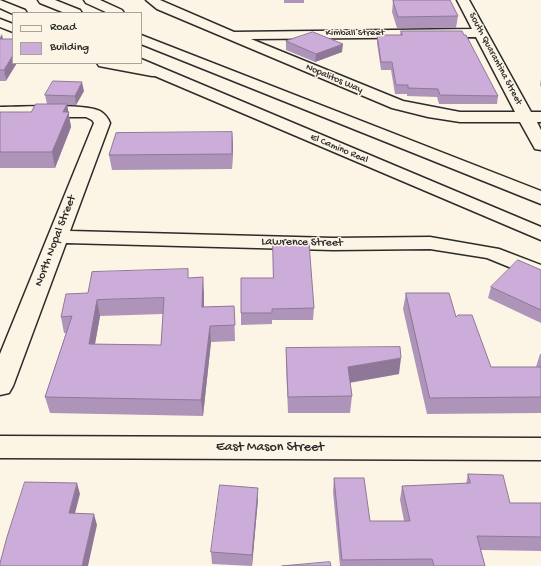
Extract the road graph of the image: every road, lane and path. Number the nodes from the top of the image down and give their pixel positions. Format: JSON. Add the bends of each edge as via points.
{"nodes":[{"id":1,"x":44,"y":0,"type":"edge"},
{"id":2,"x":90,"y":0,"type":"edge"},
{"id":3,"x":152,"y":0,"type":"edge"},
{"id":4,"x":463,"y":0,"type":"edge"},
{"id":5,"x":0,"y":4,"type":"edge"},
{"id":6,"x":19,"y":12,"type":"edge"},
{"id":7,"x":74,"y":12,"type":"edge"},
{"id":8,"x":116,"y":12,"type":"edge"},
{"id":9,"x":0,"y":23,"type":"edge"},
{"id":10,"x":12,"y":28,"type":"edge"},
{"id":11,"x":162,"y":33,"type":"dead end"},
{"id":12,"x":481,"y":33,"type":"junction"},
{"id":13,"x":230,"y":35,"type":"junction"},
{"id":14,"x":142,"y":39,"type":"edge"},
{"id":15,"x":109,"y":64,"type":"edge"},
{"id":16,"x":140,"y":64,"type":"edge"},
{"id":17,"x":209,"y":66,"type":"junction"},
{"id":18,"x":164,"y":74,"type":"junction"},
{"id":19,"x":0,"y":112,"type":"edge"},
{"id":20,"x":534,"y":117,"type":"edge"},
{"id":21,"x":541,"y":145,"type":"edge"},
{"id":22,"x":541,"y":198,"type":"edge"},
{"id":23,"x":541,"y":234,"type":"edge"},
{"id":24,"x":58,"y":237,"type":"junction"},
{"id":25,"x":541,"y":273,"type":"edge"},
{"id":26,"x":0,"y":386,"type":"edge"},
{"id":27,"x":0,"y":447,"type":"edge"},
{"id":28,"x":541,"y":449,"type":"edge"}],
"edges":[{"from":1,"to":7,"type":"main road"},
{"from":2,"to":8,"type":"main road"},
{"from":3,"to":13,"type":"main road","name":"Nopalitos Way"},
{"from":4,"to":12,"type":"main road","name":"South Quarantina Street"},
{"from":5,"to":6,"type":"main road"},
{"from":9,"to":10,"type":"main road"},
{"from":11,"to":17,"type":"main road","via":[[176,40]]},
{"from":12,"to":13,"type":"main road","name":"Kimball Street"},
{"from":12,"to":20,"type":"main road","name":"South Quarantina Street"},
{"from":13,"to":20,"type":"main road","name":"Nopalitos Way","via":[[398,105],[460,117]]},
{"from":14,"to":17,"type":"main road"},
{"from":15,"to":18,"type":"main road"},
{"from":16,"to":18,"type":"main road","name":"El Camino Real"},
{"from":17,"to":22,"type":"main road"},
{"from":18,"to":23,"type":"main road","name":"El Camino Real"},
{"from":19,"to":24,"type":"main road","name":"North Nopal Street","via":[[78,111],[95,114],[100,118],[102,123]]},
{"from":20,"to":21,"type":"main road","name":"South Quarantina Street"},
{"from":24,"to":25,"type":"main road","name":"Lawrence Street","via":[[332,244],[430,243],[492,253]]},
{"from":24,"to":26,"type":"main road","name":"North Nopal Street"},
{"from":27,"to":28,"type":"main road","name":"East Mason Street"}]}
